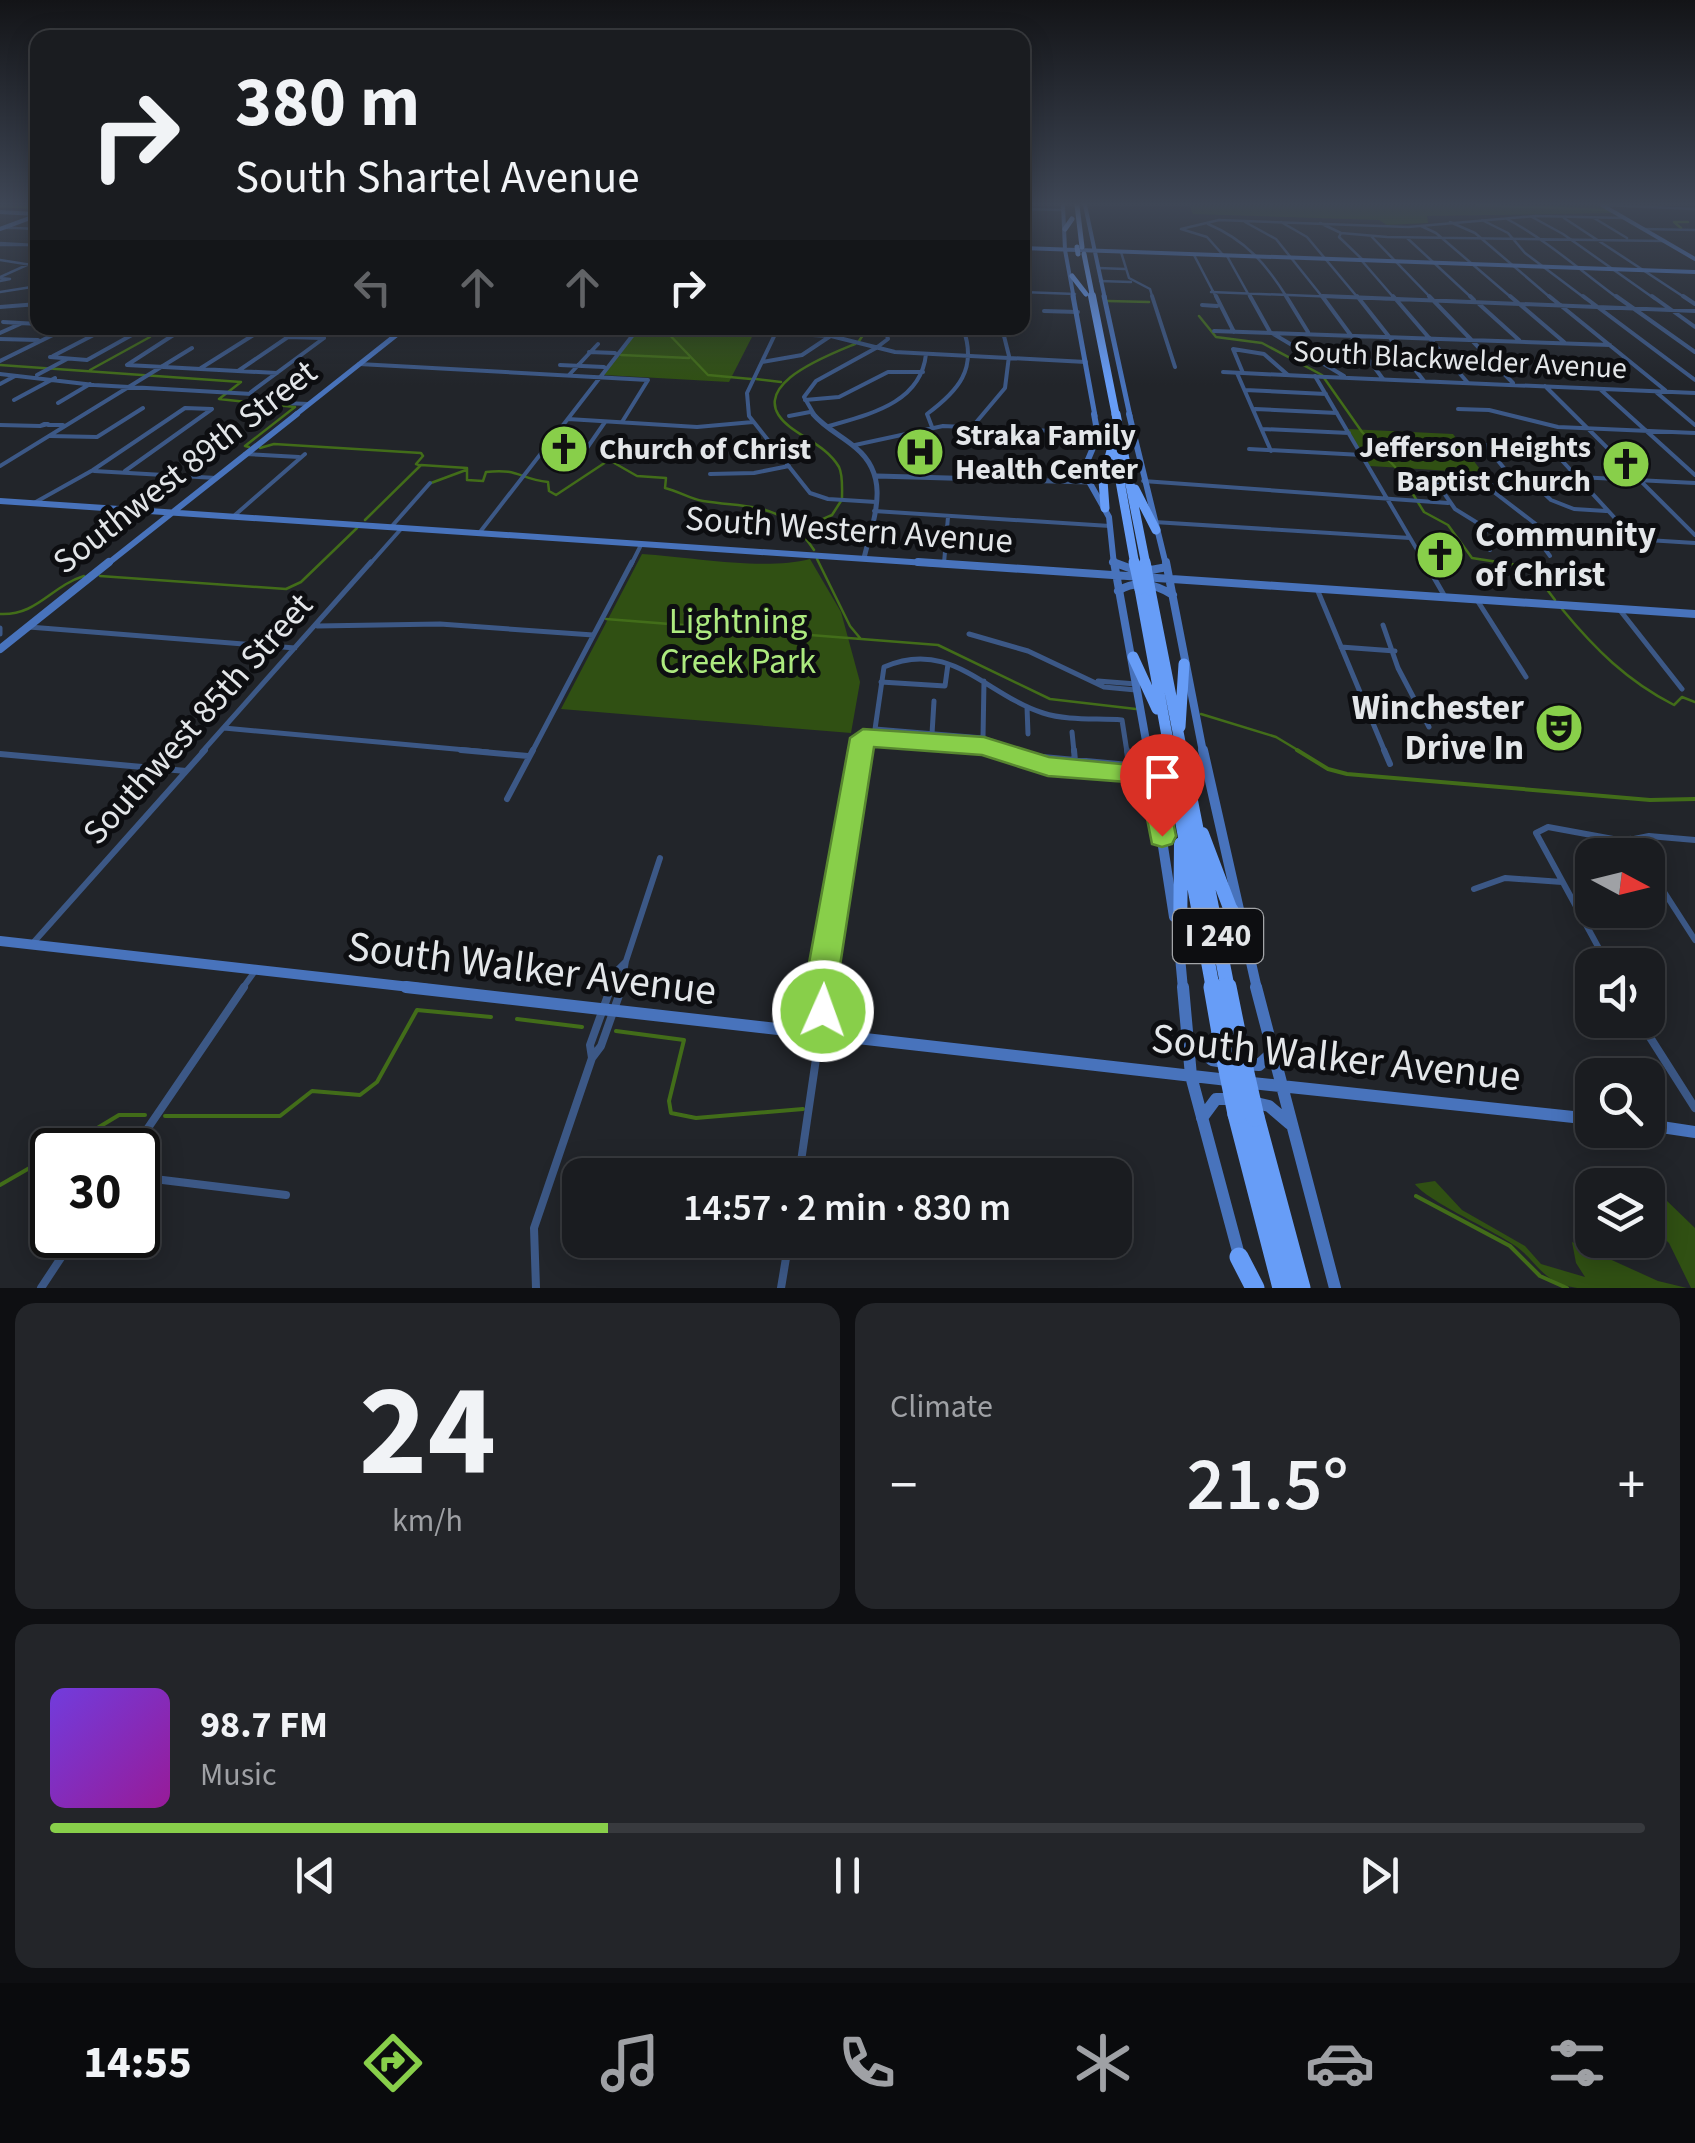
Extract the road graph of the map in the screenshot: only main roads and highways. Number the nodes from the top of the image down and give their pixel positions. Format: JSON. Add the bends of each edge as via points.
{"nodes":[{"id":1,"x":1069,"y":265,"type":"edge"},
{"id":2,"x":1080,"y":265,"type":"edge"},
{"id":3,"x":1084,"y":265,"type":"edge"},
{"id":4,"x":1097,"y":265,"type":"edge"},
{"id":5,"x":1493,"y":265,"type":"edge"},
{"id":6,"x":1695,"y":272,"type":"edge"},
{"id":7,"x":1072,"y":276,"type":"joint"},
{"id":8,"x":1080,"y":294,"type":"junction"},
{"id":9,"x":1104,"y":302,"type":"junction"},
{"id":10,"x":1097,"y":320,"type":"junction"},
{"id":11,"x":396,"y":335,"type":"edge"},
{"id":12,"x":1113,"y":443,"type":"junction"},
{"id":13,"x":1104,"y":474,"type":"junction"},
{"id":14,"x":1128,"y":476,"type":"junction"},
{"id":15,"x":1085,"y":485,"type":"junction"},
{"id":16,"x":0,"y":500,"type":"edge"},
{"id":17,"x":1105,"y":508,"type":"junction"},
{"id":18,"x":173,"y":511,"type":"junction"},
{"id":19,"x":1155,"y":526,"type":"junction"},
{"id":20,"x":1113,"y":562,"type":"junction"},
{"id":21,"x":1140,"y":567,"type":"junction"},
{"id":22,"x":1167,"y":567,"type":"junction"},
{"id":23,"x":1115,"y":576,"type":"junction"},
{"id":24,"x":1171,"y":580,"type":"junction"},
{"id":25,"x":1145,"y":589,"type":"junction"},
{"id":26,"x":1118,"y":591,"type":"junction"},
{"id":27,"x":1173,"y":595,"type":"junction"},
{"id":28,"x":1694,"y":615,"type":"edge"},
{"id":29,"x":0,"y":649,"type":"edge"},
{"id":30,"x":1133,"y":657,"type":"junction"},
{"id":31,"x":1184,"y":664,"type":"junction"},
{"id":32,"x":1164,"y":722,"type":"junction"},
{"id":33,"x":1178,"y":736,"type":"junction"},
{"id":34,"x":1188,"y":820,"type":"junction"},
{"id":35,"x":1242,"y":926,"type":"junction"},
{"id":36,"x":0,"y":942,"type":"edge"},
{"id":37,"x":1180,"y":948,"type":"junction"},
{"id":38,"x":1187,"y":1038,"type":"junction"},
{"id":39,"x":1272,"y":1053,"type":"junction"},
{"id":40,"x":1191,"y":1076,"type":"junction"},
{"id":41,"x":1280,"y":1086,"type":"junction"},
{"id":42,"x":1246,"y":1115,"type":"junction"},
{"id":43,"x":1575,"y":1117,"type":"edge"},
{"id":44,"x":1202,"y":1118,"type":"junction"},
{"id":45,"x":1290,"y":1124,"type":"junction"},
{"id":46,"x":1665,"y":1128,"type":"edge"},
{"id":47,"x":1695,"y":1132,"type":"edge"},
{"id":48,"x":1239,"y":1258,"type":"joint"},
{"id":49,"x":1251,"y":1288,"type":"edge"},
{"id":50,"x":1282,"y":1288,"type":"edge"},
{"id":51,"x":1300,"y":1288,"type":"edge"},
{"id":52,"x":1335,"y":1288,"type":"edge"}],
"edges":[{"from":1,"to":7,"type":"main road"},
{"from":2,"to":8,"type":"highway","number":"I 240"},
{"from":3,"to":10,"type":"highway","number":"I 240"},
{"from":4,"to":9,"type":"main road"},
{"from":5,"to":6,"type":"main road"},
{"from":7,"to":8,"type":"highway"},
{"from":8,"to":12,"type":"highway","number":"I 240"},
{"from":8,"to":15,"type":"main road","via":[[1098,433]]},
{"from":9,"to":10,"type":"highway"},
{"from":9,"to":19,"type":"main road"},
{"from":10,"to":14,"type":"highway","number":"I 240"},
{"from":11,"to":18,"type":"main road","name":"Southwest 89th Street"},
{"from":12,"to":13,"type":"highway"},
{"from":12,"to":21,"type":"highway","number":"I 240"},
{"from":13,"to":15,"type":"highway"},
{"from":13,"to":17,"type":"highway"},
{"from":14,"to":19,"type":"highway"},
{"from":14,"to":21,"type":"highway","number":"I 240"},
{"from":15,"to":17,"type":"main road"},
{"from":16,"to":18,"type":"main road","name":"South Western Avenue"},
{"from":17,"to":20,"type":"main road"},
{"from":18,"to":23,"type":"main road","name":"South Western Avenue"},
{"from":18,"to":29,"type":"main road","name":"Southwest 89th Street"},
{"from":19,"to":22,"type":"main road"},
{"from":20,"to":22,"type":"main road","via":[[1130,571]]},
{"from":20,"to":23,"type":"main road"},
{"from":21,"to":25,"type":"highway","number":"I 240","bridge":true},
{"from":22,"to":24,"type":"main road"},
{"from":23,"to":24,"type":"main road","name":"South Western Avenue"},
{"from":23,"to":26,"type":"main road"},
{"from":24,"to":27,"type":"main road"},
{"from":24,"to":28,"type":"main road","name":"South Western Avenue"},
{"from":25,"to":32,"type":"highway","number":"I 240"},
{"from":25,"to":33,"type":"highway","number":"I 240"},
{"from":26,"to":27,"type":"main road","via":[[1127,584],[1156,586]]},
{"from":26,"to":30,"type":"main road"},
{"from":27,"to":31,"type":"main road"},
{"from":30,"to":32,"type":"highway"},
{"from":30,"to":37,"type":"main road"},
{"from":31,"to":33,"type":"highway"},
{"from":31,"to":35,"type":"main road"},
{"from":32,"to":34,"type":"highway","number":"I 240"},
{"from":33,"to":34,"type":"highway","number":"I 240"},
{"from":34,"to":35,"type":"highway","via":[[1213,856]]},
{"from":34,"to":37,"type":"highway"},
{"from":34,"to":42,"type":"highway","number":"I 240","bridge":true},
{"from":35,"to":39,"type":"main road"},
{"from":36,"to":40,"type":"main road","name":"South Walker Avenue"},
{"from":37,"to":38,"type":"main road"},
{"from":38,"to":39,"type":"main road","via":[[1216,1061],[1254,1066]]},
{"from":38,"to":40,"type":"main road"},
{"from":39,"to":41,"type":"main road"},
{"from":40,"to":41,"type":"main road","name":"South Walker Avenue"},
{"from":40,"to":44,"type":"main road"},
{"from":41,"to":43,"type":"main road","name":"South Walker Avenue"},
{"from":41,"to":45,"type":"main road"},
{"from":42,"to":50,"type":"highway","number":"I 240"},
{"from":42,"to":51,"type":"highway","number":"I 240"},
{"from":44,"to":45,"type":"main road","via":[[1223,1098],[1263,1103]]},
{"from":44,"to":48,"type":"main road"},
{"from":45,"to":52,"type":"main road"},
{"from":46,"to":47,"type":"main road"},
{"from":48,"to":49,"type":"highway"}]}
